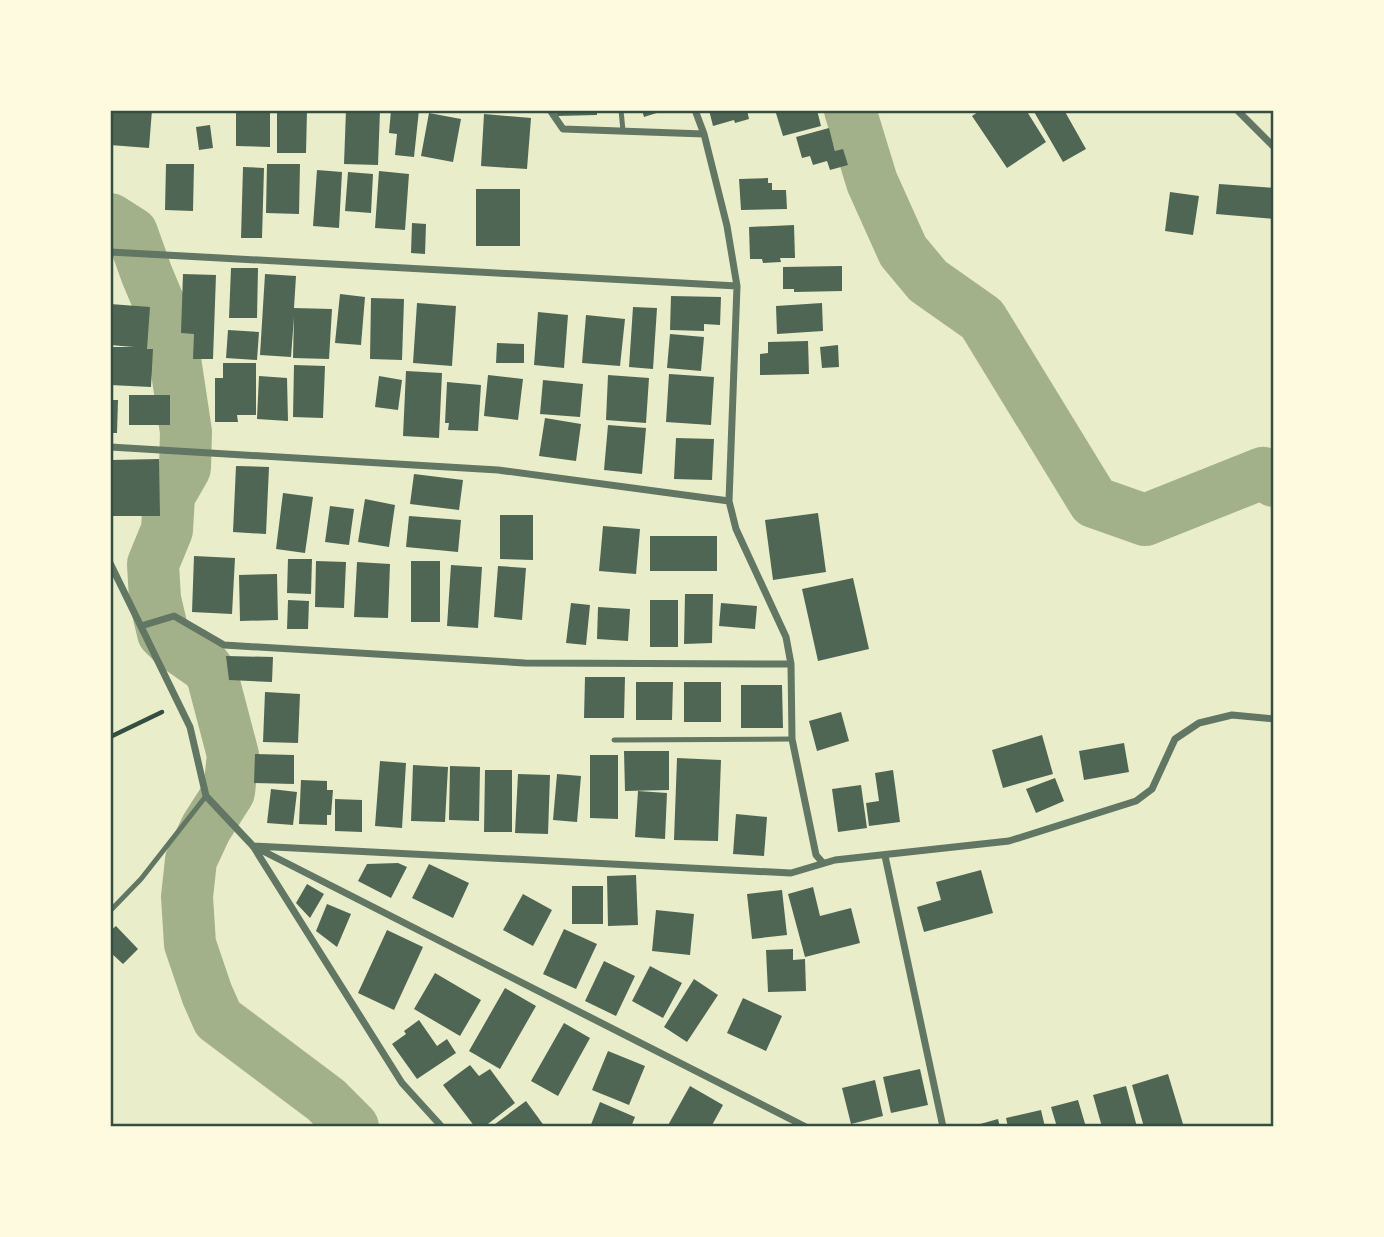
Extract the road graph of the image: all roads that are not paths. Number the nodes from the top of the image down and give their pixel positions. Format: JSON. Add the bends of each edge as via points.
{"nodes":[{"id":1,"x":550,"y":110,"type":"edge"},
{"id":2,"x":621,"y":110,"type":"edge"},
{"id":3,"x":695,"y":110,"type":"edge"},
{"id":4,"x":1237,"y":110,"type":"edge"},
{"id":5,"x":623,"y":131,"type":"junction"},
{"id":6,"x":704,"y":134,"type":"junction"},
{"id":7,"x":1274,"y":147,"type":"edge"},
{"id":8,"x":110,"y":252,"type":"edge"},
{"id":9,"x":737,"y":286,"type":"junction"},
{"id":10,"x":110,"y":447,"type":"edge"},
{"id":11,"x":729,"y":501,"type":"junction"},
{"id":12,"x":110,"y":563,"type":"edge"},
{"id":13,"x":141,"y":626,"type":"junction"},
{"id":14,"x":791,"y":664,"type":"junction"},
{"id":15,"x":1274,"y":719,"type":"edge"},
{"id":16,"x":792,"y":739,"type":"junction"},
{"id":17,"x":614,"y":740,"type":"dead end"},
{"id":18,"x":206,"y":796,"type":"junction"},
{"id":19,"x":253,"y":846,"type":"junction"},
{"id":20,"x":885,"y":856,"type":"junction"},
{"id":21,"x":823,"y":863,"type":"junction"},
{"id":22,"x":110,"y":911,"type":"edge"},
{"id":23,"x":442,"y":1127,"type":"edge"},
{"id":24,"x":806,"y":1127,"type":"edge"},
{"id":25,"x":943,"y":1127,"type":"edge"}],
"edges":[{"from":1,"to":5,"type":"street","via":[[563,129]]},
{"from":2,"to":5,"type":"lane"},
{"from":3,"to":6,"type":"street"},
{"from":4,"to":7,"type":"street"},
{"from":5,"to":6,"type":"street"},
{"from":6,"to":9,"type":"street"},
{"from":8,"to":9,"type":"street"},
{"from":9,"to":11,"type":"street"},
{"from":10,"to":11,"type":"street","via":[[498,470]]},
{"from":11,"to":14,"type":"street","via":[[736,529],[786,637]]},
{"from":12,"to":13,"type":"street"},
{"from":13,"to":14,"type":"street","via":[[174,616],[224,645],[525,663]]},
{"from":13,"to":18,"type":"street","via":[[190,727]]},
{"from":14,"to":16,"type":"street"},
{"from":15,"to":20,"type":"street","via":[[1232,715],[1199,723],[1175,739],[1152,789],[1136,802],[1009,841]]},
{"from":16,"to":17,"type":"lane"},
{"from":16,"to":21,"type":"street","via":[[816,855]]},
{"from":18,"to":19,"type":"street"},
{"from":18,"to":22,"type":"lane"},
{"from":19,"to":21,"type":"street","via":[[791,873]]},
{"from":19,"to":23,"type":"street","via":[[402,1083]]},
{"from":19,"to":24,"type":"street"},
{"from":20,"to":21,"type":"street"},
{"from":20,"to":25,"type":"street"}]}
